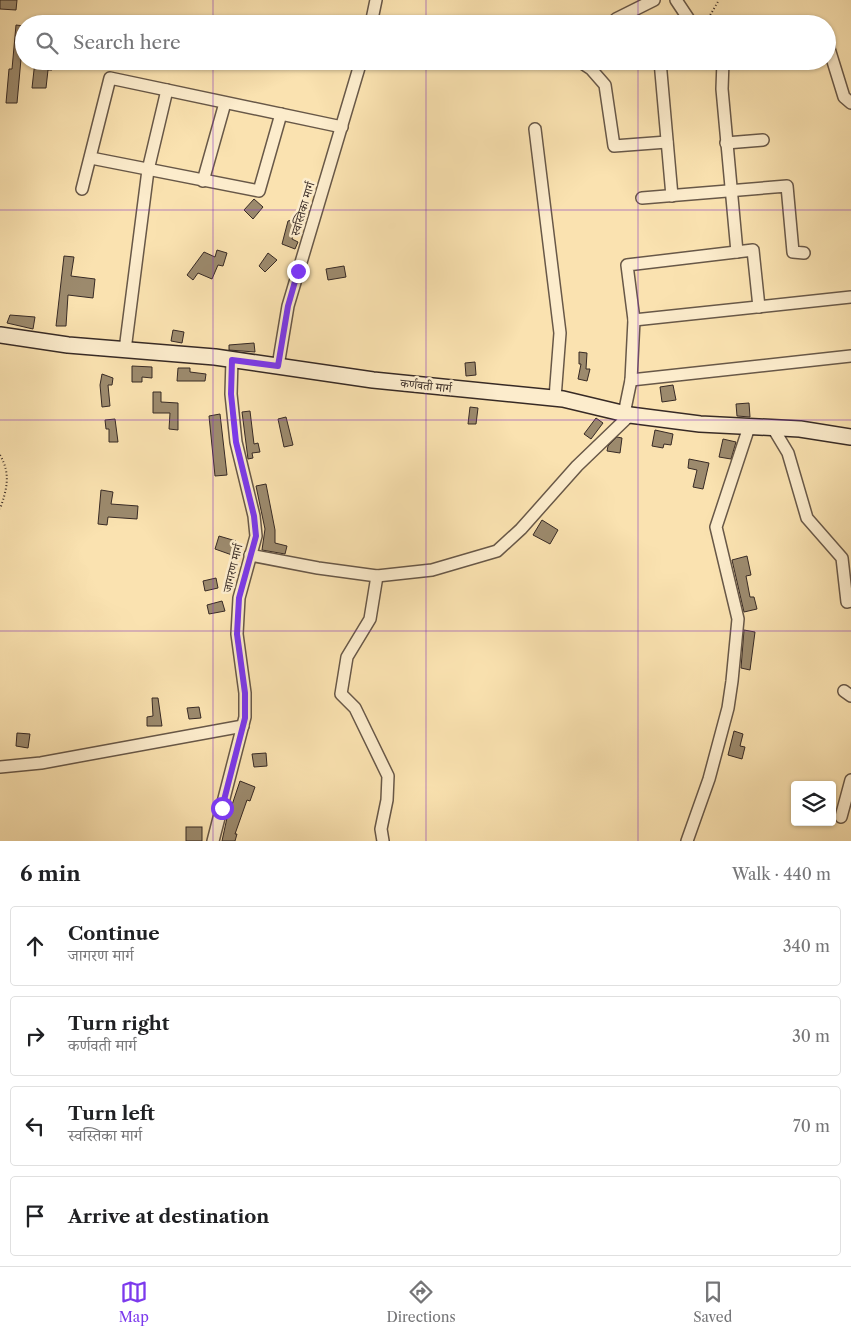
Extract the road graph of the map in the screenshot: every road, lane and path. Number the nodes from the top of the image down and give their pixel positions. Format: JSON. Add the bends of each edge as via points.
{"nodes":[{"id":1,"x":376,"y":0,"type":"edge"},
{"id":2,"x":654,"y":0,"type":"edge"},
{"id":3,"x":676,"y":0,"type":"edge"},
{"id":4,"x":719,"y":0,"type":"edge"},
{"id":5,"x":373,"y":15,"type":"edge"},
{"id":6,"x":626,"y":15,"type":"edge"},
{"id":7,"x":686,"y":15,"type":"edge"},
{"id":8,"x":710,"y":15,"type":"edge"},
{"id":9,"x":358,"y":70,"type":"edge"},
{"id":10,"x":592,"y":70,"type":"edge"},
{"id":11,"x":661,"y":70,"type":"edge"},
{"id":12,"x":723,"y":70,"type":"edge"},
{"id":13,"x":836,"y":70,"type":"edge"},
{"id":14,"x":167,"y":90,"type":"junction"},
{"id":15,"x":851,"y":102,"type":"edge"},
{"id":16,"x":224,"y":103,"type":"junction"},
{"id":17,"x":281,"y":114,"type":"junction"},
{"id":18,"x":342,"y":127,"type":"junction"},
{"id":19,"x":536,"y":129,"type":"dead end"},
{"id":20,"x":763,"y":140,"type":"dead end"},
{"id":21,"x":667,"y":142,"type":"junction"},
{"id":22,"x":726,"y":143,"type":"junction"},
{"id":23,"x":91,"y":158,"type":"junction"},
{"id":24,"x":148,"y":170,"type":"junction"},
{"id":25,"x":203,"y":181,"type":"junction"},
{"id":26,"x":82,"y":190,"type":"dead end"},
{"id":27,"x":730,"y":191,"type":"junction"},
{"id":28,"x":672,"y":196,"type":"junction"},
{"id":29,"x":642,"y":198,"type":"dead end"},
{"id":30,"x":738,"y":252,"type":"junction"},
{"id":31,"x":804,"y":253,"type":"dead end"},
{"id":32,"x":851,"y":297,"type":"edge"},
{"id":33,"x":759,"y":307,"type":"junction"},
{"id":34,"x":634,"y":320,"type":"junction"},
{"id":35,"x":0,"y":334,"type":"edge"},
{"id":36,"x":125,"y":350,"type":"junction"},
{"id":37,"x":851,"y":356,"type":"edge"},
{"id":38,"x":232,"y":360,"type":"junction"},
{"id":39,"x":278,"y":366,"type":"junction"},
{"id":40,"x":631,"y":380,"type":"junction"},
{"id":41,"x":555,"y":398,"type":"junction"},
{"id":42,"x":627,"y":414,"type":"junction"},
{"id":43,"x":749,"y":427,"type":"junction"},
{"id":44,"x":774,"y":428,"type":"junction"},
{"id":45,"x":851,"y":436,"type":"edge"},
{"id":46,"x":0,"y":455,"type":"edge"},
{"id":47,"x":0,"y":509,"type":"edge"},
{"id":48,"x":250,"y":555,"type":"junction"},
{"id":49,"x":377,"y":576,"type":"junction"},
{"id":50,"x":851,"y":601,"type":"edge"},
{"id":51,"x":243,"y":726,"type":"junction"},
{"id":52,"x":0,"y":767,"type":"edge"},
{"id":53,"x":851,"y":780,"type":"edge"},
{"id":54,"x":841,"y":817,"type":"dead end"},
{"id":55,"x":213,"y":841,"type":"edge"},
{"id":56,"x":382,"y":841,"type":"edge"},
{"id":57,"x":687,"y":841,"type":"edge"}],
"edges":[{"from":1,"to":5,"type":"street"},
{"from":2,"to":6,"type":"street"},
{"from":3,"to":7,"type":"street"},
{"from":4,"to":8,"type":"path"},
{"from":9,"to":18,"type":"street","name":"स्वस्तिका मार्ग"},
{"from":10,"to":21,"type":"street","via":[[605,85],[614,146]]},
{"from":11,"to":21,"type":"street"},
{"from":12,"to":22,"type":"street"},
{"from":13,"to":15,"type":"street","via":[[844,98]]},
{"from":14,"to":16,"type":"street"},
{"from":14,"to":23,"type":"street","via":[[110,78]]},
{"from":14,"to":24,"type":"street"},
{"from":16,"to":17,"type":"street"},
{"from":16,"to":25,"type":"street"},
{"from":17,"to":18,"type":"street"},
{"from":17,"to":25,"type":"street","via":[[259,191]]},
{"from":18,"to":39,"type":"street","name":"स्वस्तिका मार्ग","via":[[288,306]]},
{"from":19,"to":41,"type":"street","via":[[560,333]]},
{"from":20,"to":22,"type":"street"},
{"from":21,"to":28,"type":"street"},
{"from":22,"to":27,"type":"street"},
{"from":23,"to":24,"type":"street"},
{"from":23,"to":26,"type":"street"},
{"from":24,"to":25,"type":"street"},
{"from":24,"to":36,"type":"street"},
{"from":27,"to":28,"type":"street"},
{"from":27,"to":30,"type":"street"},
{"from":27,"to":31,"type":"street","via":[[787,186],[793,252]]},
{"from":28,"to":29,"type":"street"},
{"from":30,"to":33,"type":"street","via":[[753,250]]},
{"from":30,"to":34,"type":"street","via":[[627,265]]},
{"from":32,"to":33,"type":"street"},
{"from":33,"to":34,"type":"street"},
{"from":34,"to":40,"type":"street"},
{"from":35,"to":36,"type":"main road","name":"कर्णवती मार्ग"},
{"from":36,"to":38,"type":"main road","name":"कर्णवती मार्ग"},
{"from":37,"to":40,"type":"street"},
{"from":38,"to":39,"type":"main road","name":"कर्णवती मार्ग"},
{"from":38,"to":48,"type":"street","name":"जागरण मार्ग","via":[[231,394],[236,442],[256,536]]},
{"from":39,"to":41,"type":"main road","name":"कर्णवती मार्ग","via":[[373,380]]},
{"from":40,"to":42,"type":"street"},
{"from":41,"to":42,"type":"main road","name":"कर्णवती मार्ग"},
{"from":42,"to":43,"type":"main road","name":"कर्णवती मार्ग"},
{"from":42,"to":49,"type":"street","via":[[497,551],[432,570]]},
{"from":43,"to":44,"type":"main road","name":"कर्णवती मार्ग"},
{"from":43,"to":57,"type":"street","via":[[716,527],[738,619],[728,708],[709,779]]},
{"from":44,"to":45,"type":"main road","name":"कर्णवती मार्ग"},
{"from":44,"to":50,"type":"street","via":[[788,453],[807,518],[842,558],[847,602]]},
{"from":46,"to":47,"type":"path","via":[[7,467],[7,489]]},
{"from":48,"to":49,"type":"street"},
{"from":48,"to":51,"type":"street","name":"जागरण मार्ग","via":[[238,607],[237,634],[245,693]]},
{"from":49,"to":56,"type":"street","via":[[370,619],[347,658],[341,694],[355,708],[388,776]]},
{"from":51,"to":52,"type":"street","via":[[41,763]]},
{"from":51,"to":55,"type":"street","name":"जागरण मार्ग"},
{"from":53,"to":54,"type":"street"}]}
